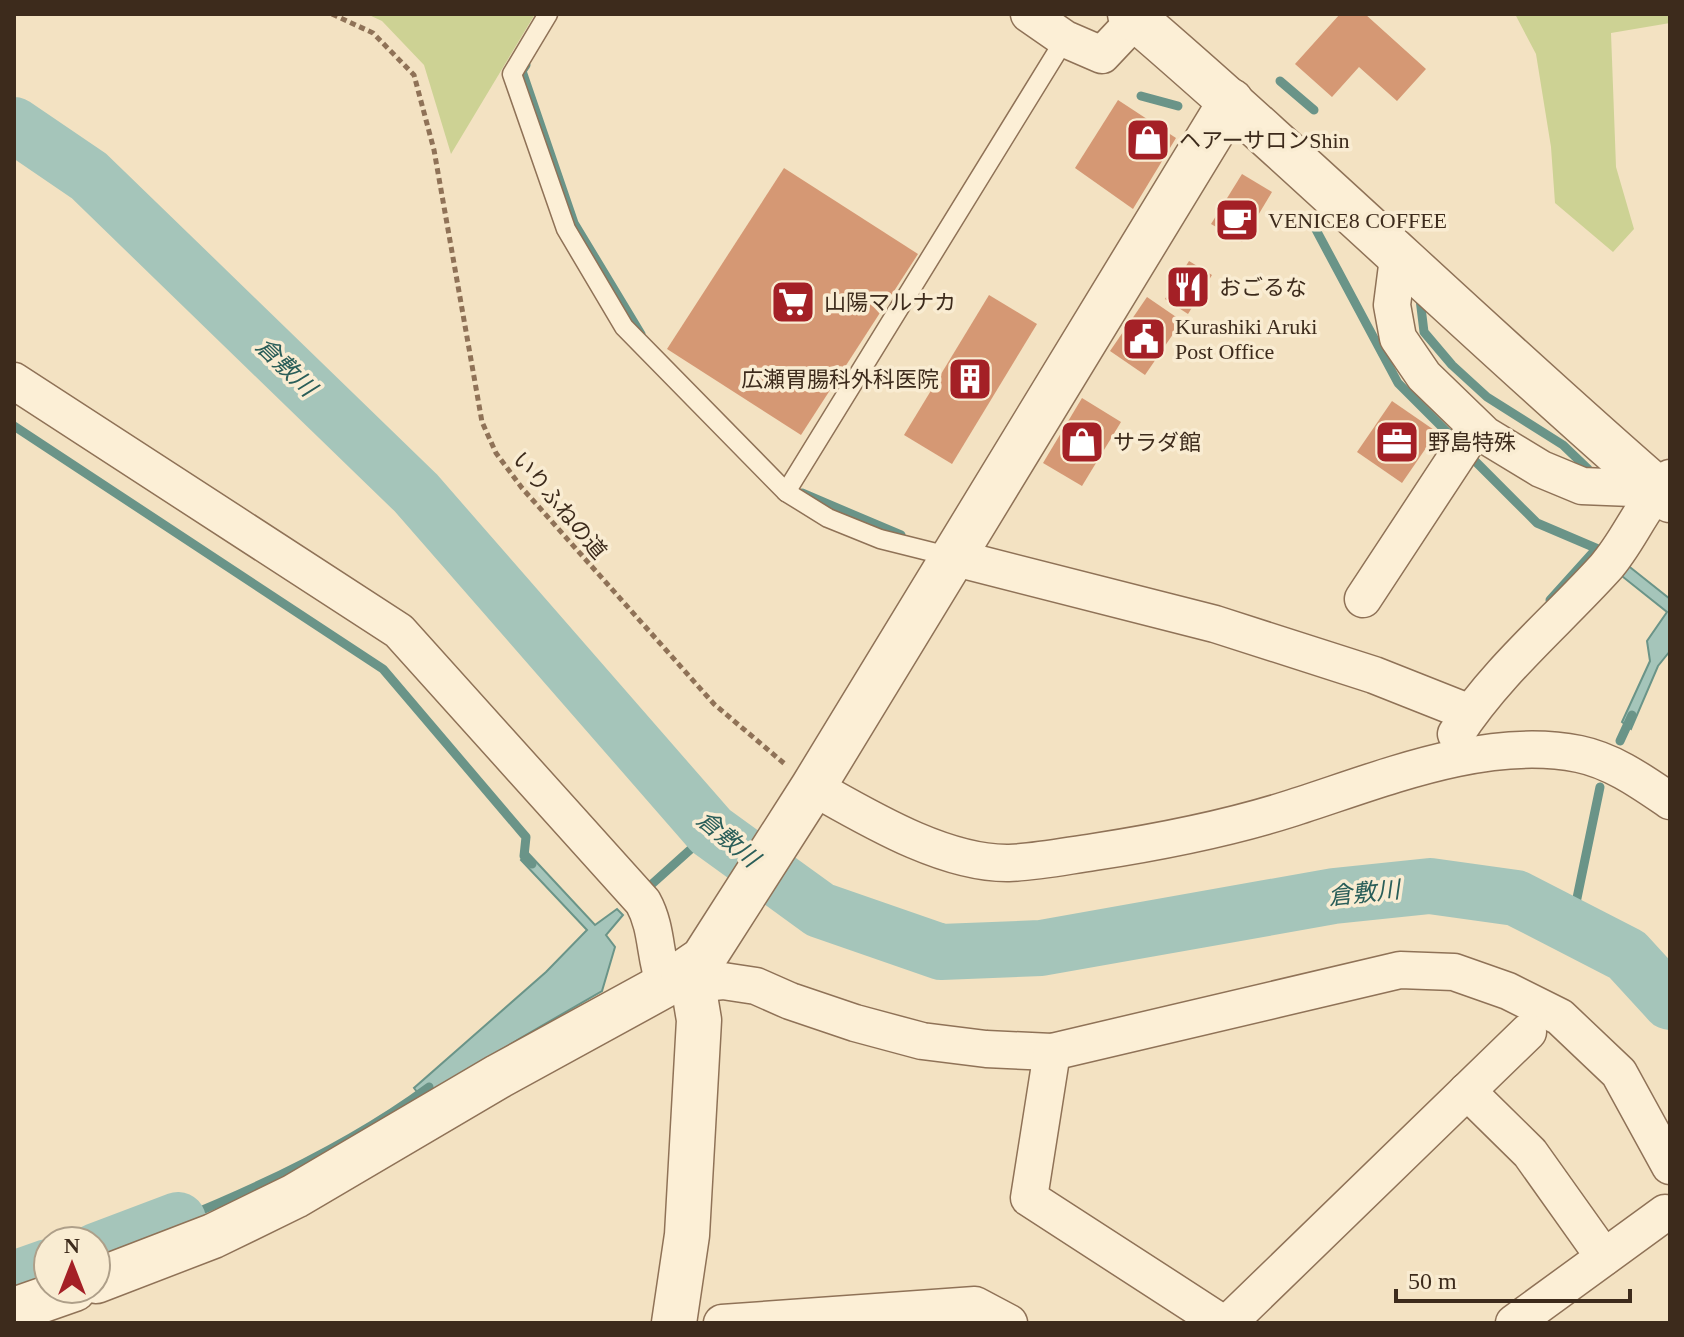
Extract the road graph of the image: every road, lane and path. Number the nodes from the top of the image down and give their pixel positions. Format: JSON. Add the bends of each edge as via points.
{"nodes":[{"id":1,"x":332,"y":14,"type":"edge"},
{"id":2,"x":548,"y":14,"type":"edge"},
{"id":3,"x":1029,"y":14,"type":"edge"},
{"id":4,"x":1133,"y":16,"type":"edge"},
{"id":5,"x":1065,"y":39,"type":"junction"},
{"id":6,"x":1231,"y":101,"type":"junction"},
{"id":7,"x":1398,"y":258,"type":"junction"},
{"id":8,"x":14,"y":381,"type":"edge"},
{"id":9,"x":1466,"y":442,"type":"junction"},
{"id":10,"x":1666,"y":489,"type":"edge"},
{"id":11,"x":786,"y":492,"type":"junction"},
{"id":12,"x":952,"y":557,"type":"junction"},
{"id":13,"x":1363,"y":599,"type":"dead end"},
{"id":14,"x":1470,"y":713,"type":"junction"},
{"id":15,"x":1437,"y":764,"type":"junction"},
{"id":16,"x":808,"y":793,"type":"junction"},
{"id":17,"x":1670,"y":801,"type":"edge"},
{"id":18,"x":688,"y":973,"type":"junction"},
{"id":19,"x":1528,"y":1032,"type":"dead end"},
{"id":20,"x":1052,"y":1052,"type":"junction"},
{"id":21,"x":1467,"y":1091,"type":"junction"},
{"id":22,"x":1670,"y":1166,"type":"edge"},
{"id":23,"x":1665,"y":1213,"type":"dead end"},
{"id":24,"x":1604,"y":1257,"type":"junction"},
{"id":25,"x":112,"y":1275,"type":"edge"},
{"id":26,"x":674,"y":1323,"type":"edge"},
{"id":27,"x":722,"y":1323,"type":"edge"},
{"id":28,"x":1009,"y":1323,"type":"edge"},
{"id":29,"x":1225,"y":1323,"type":"edge"},
{"id":30,"x":1514,"y":1323,"type":"edge"}],
"edges":[{"from":1,"to":16,"type":"path","name":"いりふねの道","via":[[373,33],[414,75],[434,150],[482,422],[496,453],[714,704]]},
{"from":2,"to":11,"type":"lane","via":[[512,74],[566,229],[624,327]]},
{"from":3,"to":5,"type":"street"},
{"from":4,"to":5,"type":"street","via":[[1102,55]]},
{"from":4,"to":6,"type":"street"},
{"from":5,"to":11,"type":"lane"},
{"from":6,"to":7,"type":"street"},
{"from":6,"to":12,"type":"street"},
{"from":7,"to":9,"type":"street","via":[[1392,305],[1398,338]]},
{"from":7,"to":10,"type":"street"},
{"from":8,"to":18,"type":"street","via":[[399,631],[643,902],[656,930],[659,968]]},
{"from":9,"to":10,"type":"street","via":[[1485,435],[1541,469],[1582,486]]},
{"from":9,"to":13,"type":"street"},
{"from":10,"to":14,"type":"street","via":[[1606,566]]},
{"from":11,"to":12,"type":"lane","via":[[828,518],[880,539]]},
{"from":12,"to":14,"type":"street","via":[[1215,624],[1374,675]]},
{"from":12,"to":16,"type":"street"},
{"from":14,"to":15,"type":"street"},
{"from":15,"to":16,"type":"street","via":[[1286,810],[1151,843],[1008,863],[953,854]]},
{"from":15,"to":17,"type":"street","via":[[1486,753],[1579,754],[1627,772]]},
{"from":16,"to":18,"type":"street"},
{"from":18,"to":20,"type":"street","via":[[756,986],[922,1041]]},
{"from":18,"to":25,"type":"street","via":[[295,1196],[213,1236]]},
{"from":18,"to":26,"type":"street","via":[[699,1020],[687,1235]]},
{"from":19,"to":21,"type":"street"},
{"from":20,"to":22,"type":"street","via":[[1400,970],[1454,972],[1560,1017],[1619,1073]]},
{"from":20,"to":29,"type":"street","via":[[1029,1198]]},
{"from":21,"to":24,"type":"street","via":[[1530,1153]]},
{"from":21,"to":29,"type":"street"},
{"from":23,"to":24,"type":"street"},
{"from":24,"to":30,"type":"street"},
{"from":27,"to":28,"type":"street","via":[[975,1305]]}]}
